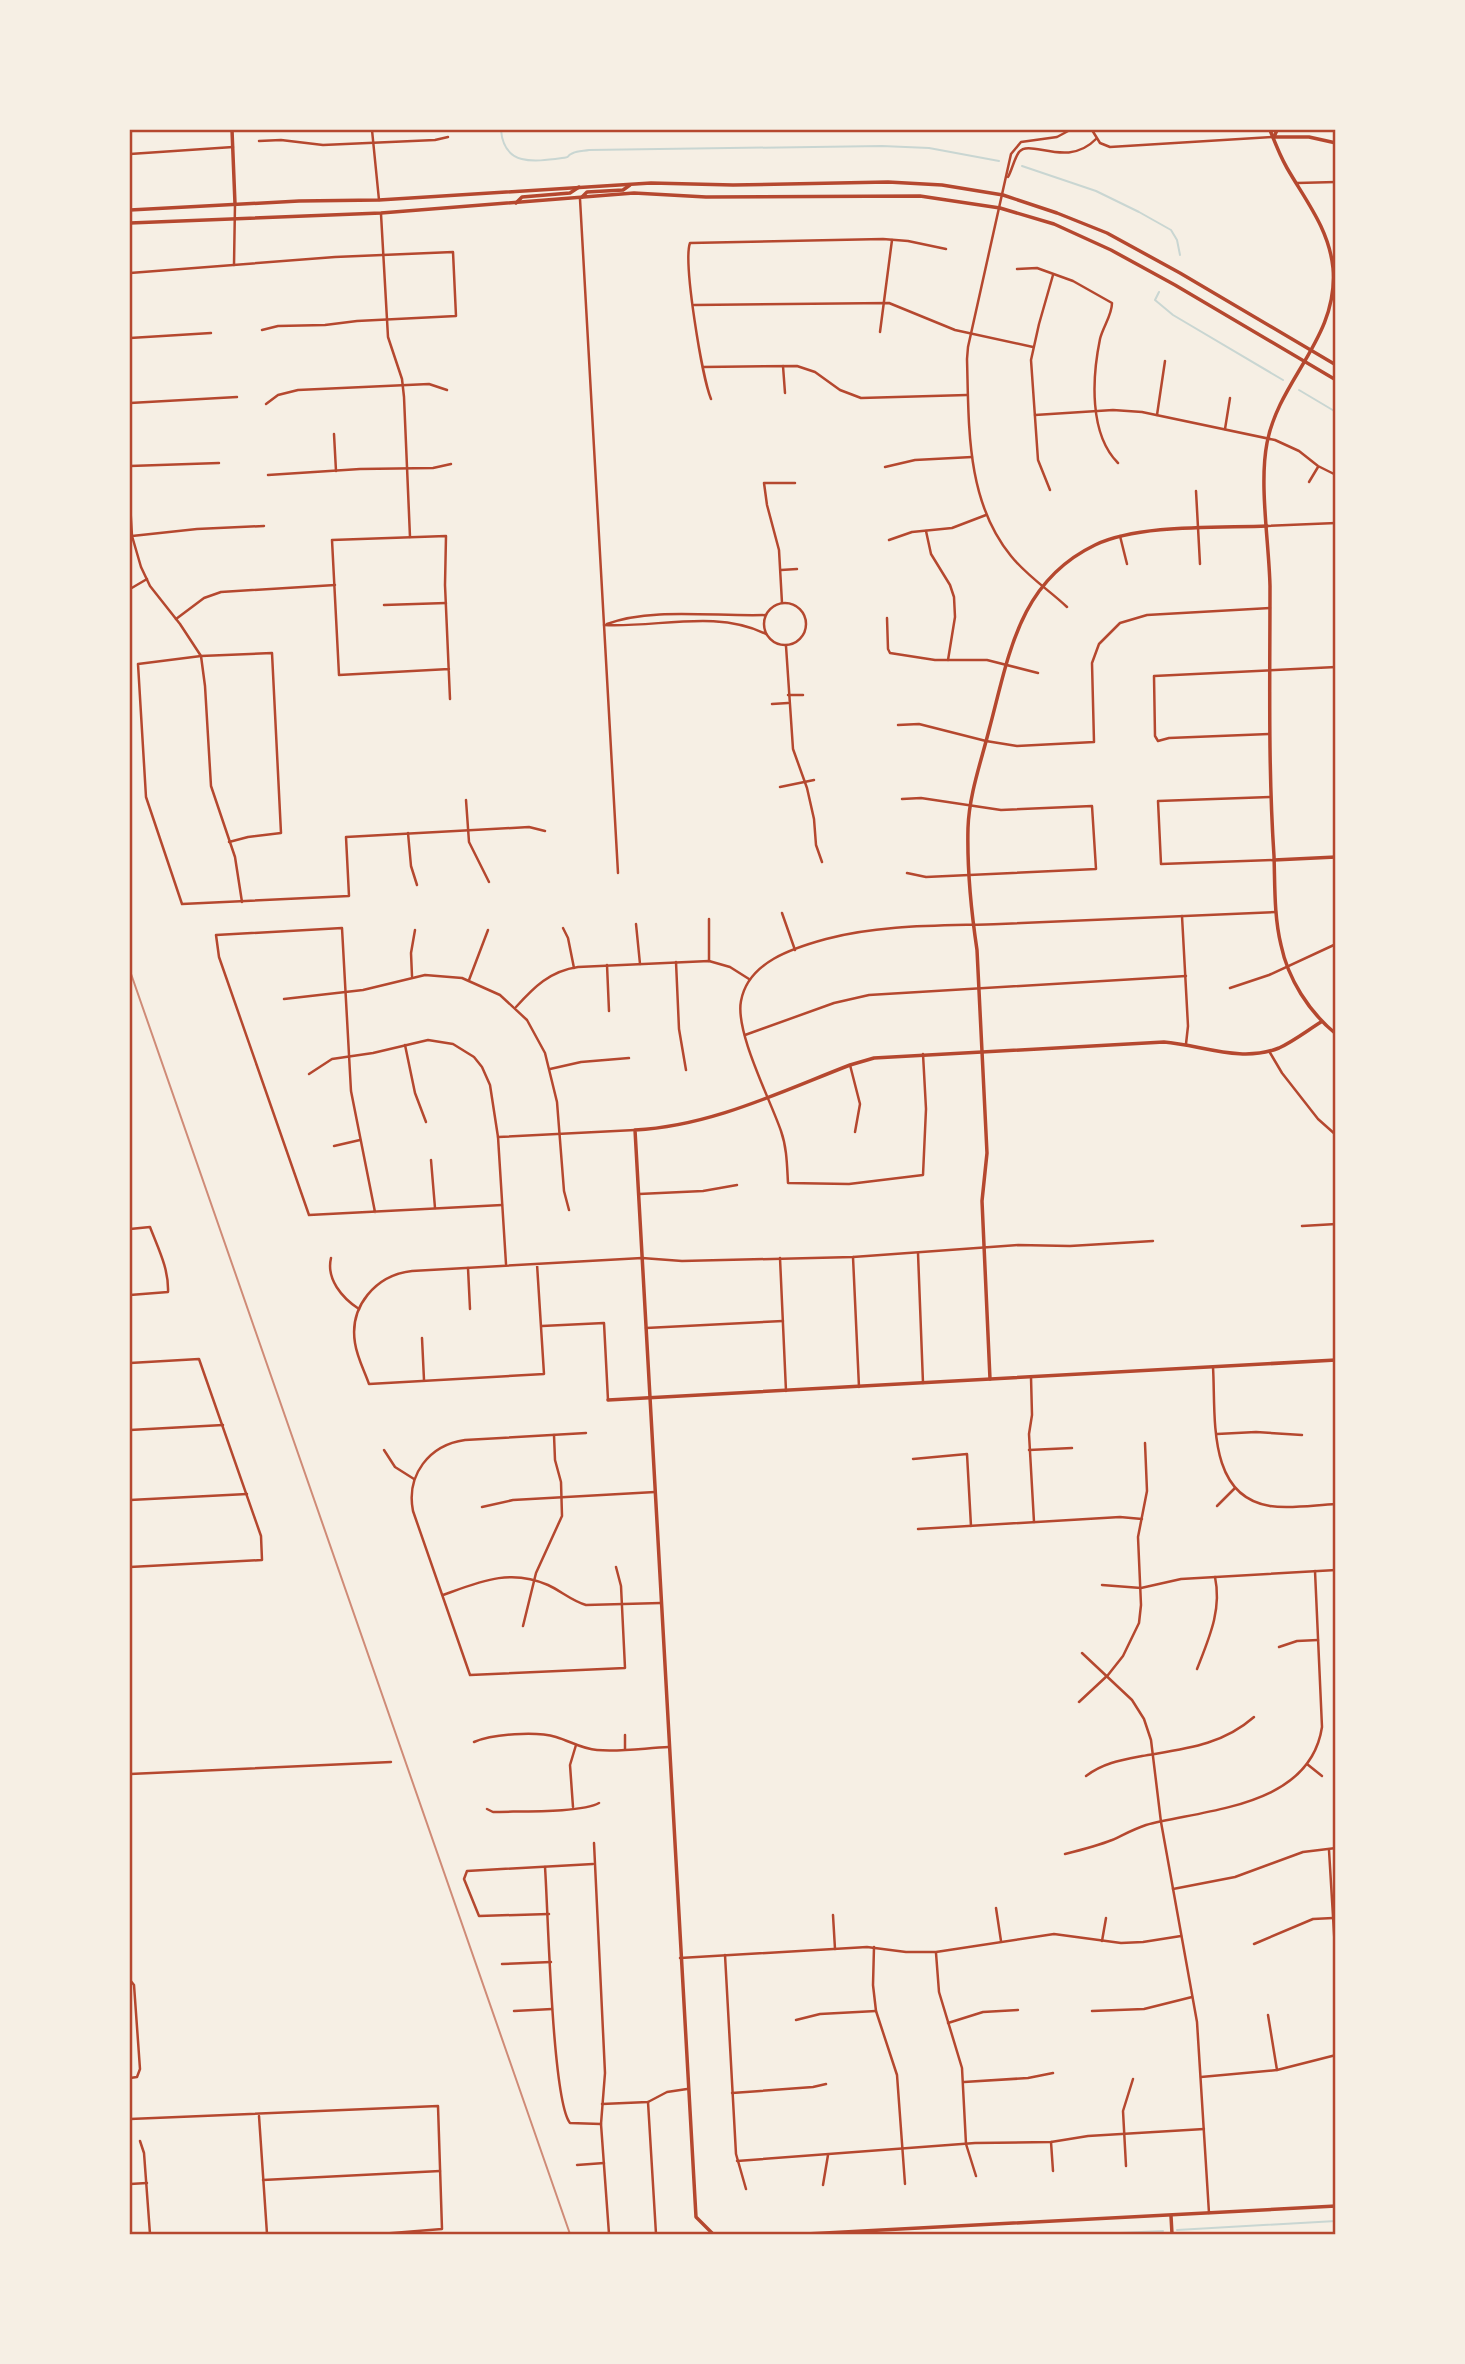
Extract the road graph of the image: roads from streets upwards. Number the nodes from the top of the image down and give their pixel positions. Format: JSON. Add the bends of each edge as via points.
{"nodes":[{"id":1,"x":232,"y":130,"type":"edge"},
{"id":2,"x":372,"y":130,"type":"edge"},
{"id":3,"x":1070,"y":130,"type":"edge"},
{"id":4,"x":1092,"y":130,"type":"edge"},
{"id":5,"x":1270,"y":130,"type":"edge"},
{"id":6,"x":1277,"y":130,"type":"edge"},
{"id":7,"x":448,"y":137,"type":"dead end"},
{"id":8,"x":1274,"y":138,"type":"junction"},
{"id":9,"x":1096,"y":139,"type":"junction"},
{"id":10,"x":259,"y":141,"type":"dead end"},
{"id":11,"x":373,"y":143,"type":"junction"},
{"id":12,"x":1335,"y":143,"type":"edge"},
{"id":13,"x":233,"y":147,"type":"junction"},
{"id":14,"x":130,"y":154,"type":"edge"},
{"id":15,"x":1335,"y":182,"type":"edge"},
{"id":16,"x":1296,"y":183,"type":"junction"},
{"id":17,"x":634,"y":184,"type":"junction"},
{"id":18,"x":1006,"y":184,"type":"junction"},
{"id":19,"x":579,"y":187,"type":"junction"},
{"id":20,"x":1003,"y":195,"type":"junction"},
{"id":21,"x":580,"y":198,"type":"junction"},
{"id":22,"x":379,"y":200,"type":"junction"},
{"id":23,"x":516,"y":203,"type":"junction"},
{"id":24,"x":235,"y":204,"type":"junction"},
{"id":25,"x":1000,"y":208,"type":"junction"},
{"id":26,"x":130,"y":211,"type":"edge"},
{"id":27,"x":381,"y":213,"type":"junction"},
{"id":28,"x":235,"y":217,"type":"junction"},
{"id":29,"x":130,"y":223,"type":"edge"},
{"id":30,"x":892,"y":240,"type":"junction"},
{"id":31,"x":946,"y":249,"type":"dead end"},
{"id":32,"x":384,"y":256,"type":"junction"},
{"id":33,"x":234,"y":265,"type":"junction"},
{"id":34,"x":1017,"y":269,"type":"dead end"},
{"id":35,"x":130,"y":273,"type":"edge"},
{"id":36,"x":1054,"y":275,"type":"junction"},
{"id":37,"x":1334,"y":290,"type":"edge"},
{"id":38,"x":883,"y":303,"type":"junction"},
{"id":39,"x":694,"y":305,"type":"junction"},
{"id":40,"x":387,"y":319,"type":"junction"},
{"id":41,"x":262,"y":330,"type":"dead end"},
{"id":42,"x":880,"y":332,"type":"dead end"},
{"id":43,"x":211,"y":333,"type":"dead end"},
{"id":44,"x":971,"y":334,"type":"junction"},
{"id":45,"x":130,"y":338,"type":"edge"},
{"id":46,"x":1033,"y":347,"type":"junction"},
{"id":47,"x":1313,"y":351,"type":"junction"},
{"id":48,"x":1165,"y":361,"type":"dead end"},
{"id":49,"x":1306,"y":362,"type":"junction"},
{"id":50,"x":1335,"y":365,"type":"edge"},
{"id":51,"x":783,"y":366,"type":"junction"},
{"id":52,"x":703,"y":367,"type":"junction"},
{"id":53,"x":1335,"y":380,"type":"edge"},
{"id":54,"x":403,"y":385,"type":"junction"},
{"id":55,"x":447,"y":390,"type":"dead end"},
{"id":56,"x":785,"y":393,"type":"dead end"},
{"id":57,"x":968,"y":395,"type":"junction"},
{"id":58,"x":237,"y":397,"type":"dead end"},
{"id":59,"x":711,"y":398,"type":"dead end"},
{"id":60,"x":1230,"y":398,"type":"dead end"},
{"id":61,"x":130,"y":403,"type":"edge"},
{"id":62,"x":266,"y":404,"type":"dead end"},
{"id":63,"x":1097,"y":411,"type":"junction"},
{"id":64,"x":1035,"y":415,"type":"junction"},
{"id":65,"x":1157,"y":415,"type":"junction"},
{"id":66,"x":1225,"y":429,"type":"junction"},
{"id":67,"x":334,"y":434,"type":"dead end"},
{"id":68,"x":1268,"y":439,"type":"junction"},
{"id":69,"x":972,"y":457,"type":"junction"},
{"id":70,"x":219,"y":463,"type":"dead end"},
{"id":71,"x":1118,"y":463,"type":"dead end"},
{"id":72,"x":451,"y":464,"type":"dead end"},
{"id":73,"x":130,"y":466,"type":"edge"},
{"id":74,"x":1318,"y":466,"type":"junction"},
{"id":75,"x":885,"y":467,"type":"dead end"},
{"id":76,"x":407,"y":469,"type":"junction"},
{"id":77,"x":336,"y":471,"type":"junction"},
{"id":78,"x":268,"y":475,"type":"dead end"},
{"id":79,"x":1335,"y":475,"type":"edge"},
{"id":80,"x":1309,"y":482,"type":"dead end"},
{"id":81,"x":794,"y":483,"type":"dead end"},
{"id":82,"x":1050,"y":490,"type":"dead end"},
{"id":83,"x":1196,"y":491,"type":"dead end"},
{"id":84,"x":130,"y":503,"type":"edge"},
{"id":85,"x":986,"y":515,"type":"junction"},
{"id":86,"x":1335,"y":523,"type":"edge"},
{"id":87,"x":264,"y":526,"type":"dead end"},
{"id":88,"x":1267,"y":526,"type":"junction"},
{"id":89,"x":1198,"y":529,"type":"junction"},
{"id":90,"x":926,"y":531,"type":"junction"},
{"id":91,"x":132,"y":536,"type":"junction"},
{"id":92,"x":1120,"y":536,"type":"junction"},
{"id":93,"x":410,"y":537,"type":"junction"},
{"id":94,"x":889,"y":540,"type":"dead end"},
{"id":95,"x":1127,"y":564,"type":"dead end"},
{"id":96,"x":1200,"y":564,"type":"dead end"},
{"id":97,"x":797,"y":569,"type":"dead end"},
{"id":98,"x":781,"y":570,"type":"junction"},
{"id":99,"x":146,"y":579,"type":"junction"},
{"id":100,"x":334,"y":585,"type":"junction"},
{"id":101,"x":1043,"y":585,"type":"junction"},
{"id":102,"x":130,"y":589,"type":"edge"},
{"id":103,"x":446,"y":603,"type":"junction"},
{"id":104,"x":782,"y":603,"type":"junction"},
{"id":105,"x":384,"y":605,"type":"dead end"},
{"id":106,"x":1067,"y":607,"type":"dead end"},
{"id":107,"x":1270,"y":608,"type":"junction"},
{"id":108,"x":687,"y":614,"type":"junction"},
{"id":109,"x":766,"y":615,"type":"junction"},
{"id":110,"x":887,"y":618,"type":"dead end"},
{"id":111,"x":176,"y":619,"type":"junction"},
{"id":112,"x":687,"y":622,"type":"junction"},
{"id":113,"x":604,"y":625,"type":"junction"},
{"id":114,"x":766,"y":634,"type":"junction"},
{"id":115,"x":786,"y":646,"type":"junction"},
{"id":116,"x":201,"y":656,"type":"junction"},
{"id":117,"x":948,"y":660,"type":"junction"},
{"id":118,"x":1006,"y":664,"type":"junction"},
{"id":119,"x":1335,"y":667,"type":"edge"},
{"id":120,"x":449,"y":669,"type":"junction"},
{"id":121,"x":1269,"y":671,"type":"junction"},
{"id":122,"x":1038,"y":673,"type":"dead end"},
{"id":123,"x":788,"y":695,"type":"junction"},
{"id":124,"x":803,"y":695,"type":"dead end"},
{"id":125,"x":450,"y":699,"type":"dead end"},
{"id":126,"x":788,"y":703,"type":"junction"},
{"id":127,"x":772,"y":704,"type":"dead end"},
{"id":128,"x":898,"y":725,"type":"dead end"},
{"id":129,"x":1335,"y":731,"type":"edge"},
{"id":130,"x":1269,"y":734,"type":"junction"},
{"id":131,"x":1335,"y":740,"type":"edge"},
{"id":132,"x":986,"y":741,"type":"junction"},
{"id":133,"x":814,"y":780,"type":"dead end"},
{"id":134,"x":805,"y":782,"type":"junction"},
{"id":135,"x":780,"y":787,"type":"dead end"},
{"id":136,"x":1270,"y":797,"type":"junction"},
{"id":137,"x":902,"y":799,"type":"dead end"},
{"id":138,"x":466,"y":800,"type":"dead end"},
{"id":139,"x":971,"y":806,"type":"junction"},
{"id":140,"x":467,"y":830,"type":"junction"},
{"id":141,"x":545,"y":831,"type":"dead end"},
{"id":142,"x":408,"y":834,"type":"junction"},
{"id":143,"x":229,"y":842,"type":"junction"},
{"id":144,"x":1335,"y":857,"type":"edge"},
{"id":145,"x":1274,"y":860,"type":"junction"},
{"id":146,"x":822,"y":862,"type":"dead end"},
{"id":147,"x":618,"y":873,"type":"dead end"},
{"id":148,"x":907,"y":873,"type":"dead end"},
{"id":149,"x":970,"y":874,"type":"junction"},
{"id":150,"x":489,"y":882,"type":"dead end"},
{"id":151,"x":417,"y":885,"type":"dead end"},
{"id":152,"x":242,"y":902,"type":"junction"},
{"id":153,"x":1276,"y":912,"type":"junction"},
{"id":154,"x":782,"y":913,"type":"dead end"},
{"id":155,"x":1182,"y":916,"type":"junction"},
{"id":156,"x":709,"y":919,"type":"dead end"},
{"id":157,"x":636,"y":924,"type":"dead end"},
{"id":158,"x":974,"y":925,"type":"junction"},
{"id":159,"x":563,"y":928,"type":"dead end"},
{"id":160,"x":415,"y":930,"type":"dead end"},
{"id":161,"x":488,"y":930,"type":"dead end"},
{"id":162,"x":1335,"y":944,"type":"edge"},
{"id":163,"x":795,"y":950,"type":"junction"},
{"id":164,"x":709,"y":961,"type":"junction"},
{"id":165,"x":677,"y":962,"type":"junction"},
{"id":166,"x":640,"y":964,"type":"junction"},
{"id":167,"x":607,"y":965,"type":"junction"},
{"id":168,"x":1287,"y":967,"type":"junction"},
{"id":169,"x":574,"y":968,"type":"junction"},
{"id":170,"x":412,"y":976,"type":"junction"},
{"id":171,"x":1186,"y":976,"type":"junction"},
{"id":172,"x":750,"y":979,"type":"junction"},
{"id":173,"x":469,"y":980,"type":"junction"},
{"id":174,"x":979,"y":987,"type":"junction"},
{"id":175,"x":1230,"y":988,"type":"dead end"},
{"id":176,"x":345,"y":992,"type":"junction"},
{"id":177,"x":284,"y":999,"type":"dead end"},
{"id":178,"x":516,"y":1007,"type":"junction"},
{"id":179,"x":609,"y":1012,"type":"dead end"},
{"id":180,"x":1321,"y":1022,"type":"junction"},
{"id":181,"x":1335,"y":1034,"type":"edge"},
{"id":182,"x":745,"y":1035,"type":"junction"},
{"id":183,"x":1186,"y":1044,"type":"junction"},
{"id":184,"x":405,"y":1045,"type":"junction"},
{"id":185,"x":982,"y":1051,"type":"junction"},
{"id":186,"x":1269,"y":1051,"type":"junction"},
{"id":187,"x":923,"y":1054,"type":"junction"},
{"id":188,"x":349,"y":1056,"type":"junction"},
{"id":189,"x":629,"y":1058,"type":"dead end"},
{"id":190,"x":850,"y":1065,"type":"junction"},
{"id":191,"x":551,"y":1069,"type":"junction"},
{"id":192,"x":686,"y":1070,"type":"dead end"},
{"id":193,"x":309,"y":1074,"type":"dead end"},
{"id":194,"x":768,"y":1096,"type":"junction"},
{"id":195,"x":426,"y":1122,"type":"dead end"},
{"id":196,"x":635,"y":1130,"type":"junction"},
{"id":197,"x":855,"y":1132,"type":"dead end"},
{"id":198,"x":561,"y":1134,"type":"junction"},
{"id":199,"x":1335,"y":1135,"type":"edge"},
{"id":200,"x":498,"y":1137,"type":"junction"},
{"id":201,"x":360,"y":1140,"type":"junction"},
{"id":202,"x":334,"y":1146,"type":"dead end"},
{"id":203,"x":430,"y":1160,"type":"dead end"},
{"id":204,"x":737,"y":1185,"type":"dead end"},
{"id":205,"x":639,"y":1194,"type":"junction"},
{"id":206,"x":502,"y":1205,"type":"junction"},
{"id":207,"x":435,"y":1208,"type":"junction"},
{"id":208,"x":569,"y":1210,"type":"dead end"},
{"id":209,"x":375,"y":1212,"type":"junction"},
{"id":210,"x":1335,"y":1224,"type":"edge"},
{"id":211,"x":1302,"y":1226,"type":"dead end"},
{"id":212,"x":130,"y":1229,"type":"edge"},
{"id":213,"x":1153,"y":1241,"type":"dead end"},
{"id":214,"x":984,"y":1247,"type":"junction"},
{"id":215,"x":918,"y":1253,"type":"junction"},
{"id":216,"x":853,"y":1257,"type":"junction"},
{"id":217,"x":331,"y":1258,"type":"dead end"},
{"id":218,"x":642,"y":1258,"type":"junction"},
{"id":219,"x":780,"y":1258,"type":"junction"},
{"id":220,"x":537,"y":1264,"type":"junction"},
{"id":221,"x":506,"y":1265,"type":"junction"},
{"id":222,"x":468,"y":1268,"type":"junction"},
{"id":223,"x":130,"y":1295,"type":"edge"},
{"id":224,"x":359,"y":1309,"type":"junction"},
{"id":225,"x":470,"y":1309,"type":"dead end"},
{"id":226,"x":783,"y":1321,"type":"junction"},
{"id":227,"x":541,"y":1326,"type":"junction"},
{"id":228,"x":646,"y":1328,"type":"junction"},
{"id":229,"x":422,"y":1338,"type":"dead end"},
{"id":230,"x":1335,"y":1360,"type":"edge"},
{"id":231,"x":130,"y":1363,"type":"edge"},
{"id":232,"x":1213,"y":1367,"type":"junction"},
{"id":233,"x":1031,"y":1377,"type":"junction"},
{"id":234,"x":424,"y":1380,"type":"junction"},
{"id":235,"x":990,"y":1380,"type":"junction"},
{"id":236,"x":923,"y":1383,"type":"junction"},
{"id":237,"x":859,"y":1387,"type":"junction"},
{"id":238,"x":786,"y":1391,"type":"junction"},
{"id":239,"x":650,"y":1398,"type":"junction"},
{"id":240,"x":608,"y":1400,"type":"joint"},
{"id":241,"x":223,"y":1425,"type":"junction"},
{"id":242,"x":130,"y":1430,"type":"edge"},
{"id":243,"x":586,"y":1433,"type":"dead end"},
{"id":244,"x":1217,"y":1434,"type":"junction"},
{"id":245,"x":554,"y":1435,"type":"junction"},
{"id":246,"x":1302,"y":1435,"type":"dead end"},
{"id":247,"x":1145,"y":1443,"type":"dead end"},
{"id":248,"x":1072,"y":1448,"type":"dead end"},
{"id":249,"x":384,"y":1450,"type":"dead end"},
{"id":250,"x":1029,"y":1450,"type":"junction"},
{"id":251,"x":913,"y":1458,"type":"dead end"},
{"id":252,"x":414,"y":1479,"type":"junction"},
{"id":253,"x":1235,"y":1488,"type":"junction"},
{"id":254,"x":655,"y":1492,"type":"junction"},
{"id":255,"x":247,"y":1493,"type":"junction"},
{"id":256,"x":562,"y":1498,"type":"junction"},
{"id":257,"x":130,"y":1500,"type":"edge"},
{"id":258,"x":1335,"y":1504,"type":"edge"},
{"id":259,"x":1217,"y":1506,"type":"dead end"},
{"id":260,"x":482,"y":1507,"type":"dead end"},
{"id":261,"x":1142,"y":1519,"type":"junction"},
{"id":262,"x":1034,"y":1522,"type":"junction"},
{"id":263,"x":971,"y":1526,"type":"junction"},
{"id":264,"x":918,"y":1529,"type":"dead end"},
{"id":265,"x":130,"y":1567,"type":"edge"},
{"id":266,"x":616,"y":1567,"type":"dead end"},
{"id":267,"x":1335,"y":1570,"type":"edge"},
{"id":268,"x":1314,"y":1571,"type":"junction"},
{"id":269,"x":1215,"y":1577,"type":"junction"},
{"id":270,"x":534,"y":1580,"type":"junction"},
{"id":271,"x":1102,"y":1586,"type":"dead end"},
{"id":272,"x":1141,"y":1588,"type":"junction"},
{"id":273,"x":442,"y":1595,"type":"junction"},
{"id":274,"x":661,"y":1603,"type":"junction"},
{"id":275,"x":622,"y":1605,"type":"junction"},
{"id":276,"x":523,"y":1626,"type":"dead end"},
{"id":277,"x":1318,"y":1640,"type":"junction"},
{"id":278,"x":1279,"y":1647,"type":"dead end"},
{"id":279,"x":1082,"y":1653,"type":"dead end"},
{"id":280,"x":1197,"y":1669,"type":"dead end"},
{"id":281,"x":1108,"y":1675,"type":"junction"},
{"id":282,"x":1079,"y":1702,"type":"dead end"},
{"id":283,"x":1254,"y":1717,"type":"dead end"},
{"id":284,"x":625,"y":1735,"type":"dead end"},
{"id":285,"x":474,"y":1742,"type":"dead end"},
{"id":286,"x":576,"y":1745,"type":"junction"},
{"id":287,"x":668,"y":1747,"type":"junction"},
{"id":288,"x":625,"y":1749,"type":"junction"},
{"id":289,"x":1154,"y":1754,"type":"junction"},
{"id":290,"x":391,"y":1762,"type":"dead end"},
{"id":291,"x":1307,"y":1764,"type":"junction"},
{"id":292,"x":130,"y":1774,"type":"edge"},
{"id":293,"x":1086,"y":1776,"type":"dead end"},
{"id":294,"x":1322,"y":1776,"type":"dead end"},
{"id":295,"x":599,"y":1803,"type":"dead end"},
{"id":296,"x":573,"y":1808,"type":"junction"},
{"id":297,"x":487,"y":1809,"type":"dead end"},
{"id":298,"x":1161,"y":1822,"type":"junction"},
{"id":299,"x":594,"y":1843,"type":"dead end"},
{"id":300,"x":1335,"y":1848,"type":"edge"},
{"id":301,"x":1329,"y":1849,"type":"junction"},
{"id":302,"x":1065,"y":1854,"type":"dead end"},
{"id":303,"x":594,"y":1864,"type":"junction"},
{"id":304,"x":545,"y":1867,"type":"junction"},
{"id":305,"x":1173,"y":1889,"type":"junction"},
{"id":306,"x":996,"y":1908,"type":"dead end"},
{"id":307,"x":549,"y":1914,"type":"junction"},
{"id":308,"x":833,"y":1915,"type":"dead end"},
{"id":309,"x":1106,"y":1918,"type":"dead end"},
{"id":310,"x":1333,"y":1918,"type":"junction"},
{"id":311,"x":1181,"y":1936,"type":"junction"},
{"id":312,"x":1001,"y":1941,"type":"junction"},
{"id":313,"x":1102,"y":1941,"type":"junction"},
{"id":314,"x":1254,"y":1944,"type":"dead end"},
{"id":315,"x":874,"y":1947,"type":"junction"},
{"id":316,"x":835,"y":1949,"type":"junction"},
{"id":317,"x":936,"y":1952,"type":"junction"},
{"id":318,"x":725,"y":1955,"type":"junction"},
{"id":319,"x":680,"y":1958,"type":"junction"},
{"id":320,"x":551,"y":1962,"type":"junction"},
{"id":321,"x":502,"y":1964,"type":"dead end"},
{"id":322,"x":1335,"y":1966,"type":"edge"},
{"id":323,"x":130,"y":1980,"type":"edge"},
{"id":324,"x":1192,"y":1997,"type":"junction"},
{"id":325,"x":553,"y":2009,"type":"junction"},
{"id":326,"x":1018,"y":2010,"type":"dead end"},
{"id":327,"x":514,"y":2011,"type":"dead end"},
{"id":328,"x":876,"y":2011,"type":"junction"},
{"id":329,"x":1092,"y":2011,"type":"dead end"},
{"id":330,"x":1268,"y":2015,"type":"dead end"},
{"id":331,"x":796,"y":2020,"type":"dead end"},
{"id":332,"x":948,"y":2023,"type":"junction"},
{"id":333,"x":1335,"y":2055,"type":"edge"},
{"id":334,"x":1277,"y":2070,"type":"junction"},
{"id":335,"x":1053,"y":2073,"type":"dead end"},
{"id":336,"x":1201,"y":2077,"type":"junction"},
{"id":337,"x":130,"y":2078,"type":"edge"},
{"id":338,"x":1133,"y":2079,"type":"dead end"},
{"id":339,"x":964,"y":2082,"type":"junction"},
{"id":340,"x":826,"y":2084,"type":"dead end"},
{"id":341,"x":687,"y":2089,"type":"junction"},
{"id":342,"x":732,"y":2093,"type":"junction"},
{"id":343,"x":648,"y":2102,"type":"junction"},
{"id":344,"x":602,"y":2104,"type":"junction"},
{"id":345,"x":259,"y":2114,"type":"junction"},
{"id":346,"x":130,"y":2119,"type":"edge"},
{"id":347,"x":601,"y":2124,"type":"junction"},
{"id":348,"x":1204,"y":2129,"type":"junction"},
{"id":349,"x":1124,"y":2134,"type":"junction"},
{"id":350,"x":139,"y":2141,"type":"dead end"},
{"id":351,"x":1051,"y":2142,"type":"junction"},
{"id":352,"x":966,"y":2144,"type":"junction"},
{"id":353,"x":903,"y":2148,"type":"junction"},
{"id":354,"x":828,"y":2155,"type":"junction"},
{"id":355,"x":737,"y":2161,"type":"junction"},
{"id":356,"x":604,"y":2163,"type":"junction"},
{"id":357,"x":577,"y":2165,"type":"dead end"},
{"id":358,"x":1126,"y":2166,"type":"dead end"},
{"id":359,"x":440,"y":2171,"type":"junction"},
{"id":360,"x":1053,"y":2171,"type":"dead end"},
{"id":361,"x":976,"y":2176,"type":"dead end"},
{"id":362,"x":263,"y":2180,"type":"junction"},
{"id":363,"x":146,"y":2183,"type":"junction"},
{"id":364,"x":905,"y":2183,"type":"dead end"},
{"id":365,"x":130,"y":2184,"type":"edge"},
{"id":366,"x":823,"y":2185,"type":"dead end"},
{"id":367,"x":747,"y":2189,"type":"dead end"},
{"id":368,"x":1335,"y":2206,"type":"edge"},
{"id":369,"x":1209,"y":2213,"type":"junction"},
{"id":370,"x":1171,"y":2215,"type":"junction"},
{"id":371,"x":150,"y":2235,"type":"edge"},
{"id":372,"x":267,"y":2235,"type":"edge"},
{"id":373,"x":380,"y":2235,"type":"edge"},
{"id":374,"x":609,"y":2235,"type":"edge"},
{"id":375,"x":656,"y":2235,"type":"edge"},
{"id":376,"x":713,"y":2235,"type":"edge"},
{"id":377,"x":806,"y":2235,"type":"edge"},
{"id":378,"x":1172,"y":2235,"type":"edge"}],
"edges":[{"from":1,"to":13,"type":"street"},
{"from":2,"to":11,"type":"street"},
{"from":3,"to":18,"type":"street","via":[[1016,145]]},
{"from":4,"to":9,"type":"street"},
{"from":5,"to":8,"type":"street"},
{"from":6,"to":8,"type":"street"},
{"from":7,"to":11,"type":"street"},
{"from":8,"to":9,"type":"street","via":[[1114,147]]},
{"from":8,"to":12,"type":"street","via":[[1309,137]]},
{"from":8,"to":16,"type":"street"},
{"from":9,"to":18,"type":"street","via":[[1071,153],[1023,149]]},
{"from":10,"to":11,"type":"street"},
{"from":11,"to":22,"type":"street"},
{"from":13,"to":14,"type":"street"},
{"from":13,"to":24,"type":"street"},
{"from":15,"to":16,"type":"street"},
{"from":16,"to":37,"type":"street","via":[[1320,221]]},
{"from":17,"to":19,"type":"street"},
{"from":17,"to":20,"type":"street","via":[[888,182]]},
{"from":17,"to":21,"type":"street","via":[[623,190],[587,192]]},
{"from":18,"to":20,"type":"street"},
{"from":19,"to":22,"type":"street"},
{"from":19,"to":23,"type":"street","via":[[570,193],[522,197]]},
{"from":20,"to":25,"type":"street"},
{"from":20,"to":47,"type":"street","via":[[1107,233]]},
{"from":21,"to":23,"type":"street"},
{"from":21,"to":25,"type":"street","via":[[634,192],[706,197],[920,196]]},
{"from":21,"to":113,"type":"street"},
{"from":22,"to":24,"type":"street"},
{"from":23,"to":27,"type":"street"},
{"from":24,"to":26,"type":"street"},
{"from":24,"to":28,"type":"street"},
{"from":25,"to":44,"type":"street"},
{"from":25,"to":49,"type":"street","via":[[1054,224],[1111,250]]},
{"from":27,"to":28,"type":"street"},
{"from":27,"to":32,"type":"street"},
{"from":28,"to":29,"type":"street"},
{"from":28,"to":33,"type":"street"},
{"from":30,"to":31,"type":"street"},
{"from":30,"to":38,"type":"street"},
{"from":30,"to":39,"type":"street","via":[[693,242],[688,249]]},
{"from":32,"to":33,"type":"street"},
{"from":32,"to":40,"type":"street"},
{"from":32,"to":40,"type":"street","via":[[453,252],[456,316]]},
{"from":33,"to":35,"type":"street"},
{"from":34,"to":36,"type":"street","via":[[1032,267]]},
{"from":36,"to":46,"type":"street"},
{"from":36,"to":63,"type":"street","via":[[1112,303],[1097,357]]},
{"from":37,"to":47,"type":"street"},
{"from":38,"to":39,"type":"street"},
{"from":38,"to":42,"type":"street"},
{"from":38,"to":44,"type":"street"},
{"from":39,"to":52,"type":"street"},
{"from":40,"to":41,"type":"street"},
{"from":40,"to":54,"type":"street"},
{"from":43,"to":45,"type":"street"},
{"from":44,"to":46,"type":"street"},
{"from":44,"to":57,"type":"street"},
{"from":46,"to":64,"type":"street"},
{"from":47,"to":49,"type":"street"},
{"from":47,"to":50,"type":"street"},
{"from":48,"to":65,"type":"street"},
{"from":49,"to":53,"type":"street"},
{"from":49,"to":68,"type":"street","via":[[1284,398]]},
{"from":51,"to":52,"type":"street"},
{"from":51,"to":56,"type":"street"},
{"from":51,"to":57,"type":"street","via":[[809,370],[861,398]]},
{"from":52,"to":59,"type":"street"},
{"from":54,"to":55,"type":"street","via":[[429,384]]},
{"from":54,"to":62,"type":"street","via":[[286,391]]},
{"from":54,"to":76,"type":"street"},
{"from":57,"to":69,"type":"street"},
{"from":58,"to":61,"type":"street"},
{"from":60,"to":66,"type":"street"},
{"from":63,"to":64,"type":"street"},
{"from":63,"to":65,"type":"street"},
{"from":63,"to":71,"type":"street","via":[[1102,440]]},
{"from":64,"to":82,"type":"street","via":[[1038,460]]},
{"from":65,"to":66,"type":"street"},
{"from":66,"to":68,"type":"street"},
{"from":67,"to":77,"type":"street"},
{"from":68,"to":74,"type":"street","via":[[1299,451]]},
{"from":68,"to":88,"type":"street"},
{"from":69,"to":75,"type":"street","via":[[915,460]]},
{"from":69,"to":85,"type":"street"},
{"from":70,"to":73,"type":"street"},
{"from":72,"to":76,"type":"street"},
{"from":74,"to":79,"type":"street"},
{"from":74,"to":80,"type":"street"},
{"from":76,"to":77,"type":"street"},
{"from":76,"to":93,"type":"street"},
{"from":77,"to":78,"type":"street"},
{"from":81,"to":98,"type":"street","via":[[764,483]]},
{"from":83,"to":89,"type":"street"},
{"from":84,"to":91,"type":"street"},
{"from":85,"to":90,"type":"street","via":[[959,526]]},
{"from":85,"to":101,"type":"street","via":[[1012,557]]},
{"from":86,"to":88,"type":"street"},
{"from":87,"to":91,"type":"street"},
{"from":88,"to":89,"type":"street"},
{"from":88,"to":107,"type":"street"},
{"from":89,"to":92,"type":"street"},
{"from":89,"to":96,"type":"street"},
{"from":90,"to":94,"type":"street"},
{"from":90,"to":117,"type":"street","via":[[931,554],[954,597]]},
{"from":91,"to":99,"type":"street"},
{"from":92,"to":95,"type":"street"},
{"from":92,"to":101,"type":"street","via":[[1072,558]]},
{"from":93,"to":100,"type":"street","via":[[332,540]]},
{"from":93,"to":103,"type":"street","via":[[446,536]]},
{"from":97,"to":98,"type":"street"},
{"from":98,"to":104,"type":"street"},
{"from":99,"to":102,"type":"street"},
{"from":99,"to":111,"type":"street"},
{"from":100,"to":111,"type":"street","via":[[221,592],[204,598]]},
{"from":100,"to":120,"type":"street","via":[[339,674]]},
{"from":101,"to":106,"type":"street"},
{"from":101,"to":118,"type":"street","via":[[1019,622]]},
{"from":103,"to":105,"type":"street"},
{"from":103,"to":120,"type":"street"},
{"from":104,"to":109,"type":"street"},
{"from":104,"to":115,"type":"street","via":[[798,608],[805,619],[802,638]]},
{"from":107,"to":121,"type":"street"},
{"from":107,"to":132,"type":"street","via":[[1125,620],[1108,633],[1093,656],[1094,742],[1017,746]]},
{"from":108,"to":109,"type":"street"},
{"from":108,"to":112,"type":"street"},
{"from":108,"to":113,"type":"street","via":[[621,618]]},
{"from":109,"to":114,"type":"street"},
{"from":110,"to":117,"type":"street","via":[[890,653]]},
{"from":111,"to":116,"type":"street"},
{"from":112,"to":113,"type":"street"},
{"from":112,"to":114,"type":"street","via":[[739,624]]},
{"from":113,"to":147,"type":"street"},
{"from":114,"to":115,"type":"street"},
{"from":115,"to":123,"type":"street"},
{"from":116,"to":143,"type":"street","via":[[211,786]]},
{"from":116,"to":143,"type":"street","via":[[272,653],[281,833]]},
{"from":116,"to":152,"type":"street","via":[[138,664],[146,797],[181,904]]},
{"from":117,"to":118,"type":"street"},
{"from":118,"to":122,"type":"street"},
{"from":118,"to":132,"type":"street"},
{"from":119,"to":121,"type":"street"},
{"from":120,"to":125,"type":"street"},
{"from":121,"to":130,"type":"street"},
{"from":121,"to":130,"type":"street","via":[[1160,675],[1152,682],[1158,741]]},
{"from":123,"to":124,"type":"street"},
{"from":123,"to":126,"type":"street"},
{"from":126,"to":127,"type":"street"},
{"from":126,"to":134,"type":"street","via":[[793,749]]},
{"from":128,"to":132,"type":"street","via":[[919,724]]},
{"from":129,"to":131,"type":"street"},
{"from":130,"to":136,"type":"street"},
{"from":132,"to":139,"type":"street"},
{"from":133,"to":134,"type":"street"},
{"from":134,"to":135,"type":"street"},
{"from":134,"to":146,"type":"street"},
{"from":136,"to":145,"type":"street"},
{"from":136,"to":145,"type":"street","via":[[1158,801],[1161,864]]},
{"from":137,"to":139,"type":"street"},
{"from":138,"to":140,"type":"street"},
{"from":139,"to":149,"type":"street"},
{"from":139,"to":149,"type":"street","via":[[1008,810],[1092,806],[1096,869]]},
{"from":140,"to":141,"type":"street","via":[[529,827]]},
{"from":140,"to":142,"type":"street"},
{"from":140,"to":150,"type":"street"},
{"from":142,"to":151,"type":"street"},
{"from":142,"to":152,"type":"street","via":[[346,837],[349,896]]},
{"from":143,"to":152,"type":"street"},
{"from":144,"to":145,"type":"street"},
{"from":145,"to":153,"type":"street"},
{"from":148,"to":149,"type":"street","via":[[926,877]]},
{"from":149,"to":158,"type":"street"},
{"from":153,"to":155,"type":"street"},
{"from":153,"to":168,"type":"street"},
{"from":154,"to":163,"type":"street"},
{"from":155,"to":158,"type":"street"},
{"from":155,"to":171,"type":"street"},
{"from":156,"to":164,"type":"street"},
{"from":157,"to":166,"type":"street"},
{"from":158,"to":163,"type":"street","via":[[855,933]]},
{"from":158,"to":174,"type":"street"},
{"from":159,"to":169,"type":"street"},
{"from":160,"to":170,"type":"street"},
{"from":161,"to":173,"type":"street"},
{"from":162,"to":168,"type":"street"},
{"from":163,"to":172,"type":"street","via":[[764,964]]},
{"from":164,"to":165,"type":"street"},
{"from":164,"to":172,"type":"street"},
{"from":165,"to":166,"type":"street"},
{"from":165,"to":192,"type":"street","via":[[679,1029]]},
{"from":166,"to":167,"type":"street"},
{"from":167,"to":169,"type":"street"},
{"from":167,"to":179,"type":"street"},
{"from":168,"to":175,"type":"street"},
{"from":168,"to":180,"type":"street"},
{"from":169,"to":178,"type":"street","via":[[544,979]]},
{"from":170,"to":173,"type":"street","via":[[438,974]]},
{"from":170,"to":176,"type":"street"},
{"from":171,"to":174,"type":"street"},
{"from":171,"to":183,"type":"street"},
{"from":172,"to":182,"type":"street","via":[[740,1005]]},
{"from":173,"to":178,"type":"street"},
{"from":174,"to":182,"type":"street","via":[[860,996]]},
{"from":174,"to":185,"type":"street"},
{"from":176,"to":177,"type":"street"},
{"from":176,"to":188,"type":"street"},
{"from":176,"to":209,"type":"street","via":[[342,928],[216,935],[219,957],[309,1215]]},
{"from":178,"to":191,"type":"street","via":[[535,1030]]},
{"from":180,"to":181,"type":"street"},
{"from":180,"to":186,"type":"street"},
{"from":182,"to":194,"type":"street"},
{"from":183,"to":185,"type":"street"},
{"from":183,"to":186,"type":"street","via":[[1238,1054]]},
{"from":184,"to":188,"type":"street"},
{"from":184,"to":195,"type":"street"},
{"from":184,"to":200,"type":"street","via":[[440,1040],[474,1057],[489,1085]]},
{"from":185,"to":187,"type":"street"},
{"from":185,"to":214,"type":"street","via":[[987,1161],[982,1201]]},
{"from":186,"to":199,"type":"street"},
{"from":187,"to":190,"type":"street"},
{"from":187,"to":194,"type":"street","via":[[923,1175],[849,1184],[788,1183],[785,1144]]},
{"from":188,"to":193,"type":"street","via":[[328,1060]]},
{"from":188,"to":201,"type":"street"},
{"from":189,"to":191,"type":"street"},
{"from":190,"to":194,"type":"street"},
{"from":190,"to":197,"type":"street","via":[[860,1104]]},
{"from":191,"to":198,"type":"street"},
{"from":194,"to":196,"type":"street","via":[[702,1121]]},
{"from":196,"to":198,"type":"street"},
{"from":196,"to":205,"type":"street"},
{"from":198,"to":200,"type":"street"},
{"from":198,"to":208,"type":"street"},
{"from":200,"to":206,"type":"street"},
{"from":201,"to":202,"type":"street"},
{"from":201,"to":209,"type":"street"},
{"from":203,"to":207,"type":"street"},
{"from":204,"to":205,"type":"street"},
{"from":205,"to":218,"type":"street"},
{"from":206,"to":207,"type":"street"},
{"from":206,"to":221,"type":"street"},
{"from":207,"to":209,"type":"street"},
{"from":210,"to":211,"type":"street"},
{"from":212,"to":223,"type":"street","via":[[150,1227],[165,1266],[168,1292]]},
{"from":213,"to":214,"type":"street"},
{"from":214,"to":215,"type":"street"},
{"from":214,"to":235,"type":"street"},
{"from":215,"to":216,"type":"street"},
{"from":215,"to":236,"type":"street"},
{"from":216,"to":219,"type":"street"},
{"from":216,"to":237,"type":"street"},
{"from":217,"to":224,"type":"street","via":[[336,1286]]},
{"from":218,"to":219,"type":"street"},
{"from":218,"to":220,"type":"street"},
{"from":218,"to":228,"type":"street"},
{"from":219,"to":226,"type":"street"},
{"from":220,"to":221,"type":"street"},
{"from":220,"to":227,"type":"street"},
{"from":221,"to":222,"type":"street"},
{"from":222,"to":224,"type":"street","via":[[393,1275],[372,1289]]},
{"from":222,"to":225,"type":"street"},
{"from":224,"to":234,"type":"street","via":[[354,1340],[369,1384]]},
{"from":226,"to":228,"type":"street"},
{"from":226,"to":238,"type":"street"},
{"from":227,"to":234,"type":"street","via":[[544,1374]]},
{"from":227,"to":240,"type":"street","via":[[604,1323]]},
{"from":228,"to":239,"type":"street"},
{"from":229,"to":234,"type":"street"},
{"from":230,"to":232,"type":"street"},
{"from":231,"to":241,"type":"street","via":[[199,1359]]},
{"from":232,"to":233,"type":"street"},
{"from":232,"to":244,"type":"street"},
{"from":233,"to":235,"type":"street"},
{"from":233,"to":250,"type":"street"},
{"from":235,"to":236,"type":"street"},
{"from":236,"to":237,"type":"street"},
{"from":237,"to":238,"type":"street"},
{"from":238,"to":239,"type":"street"},
{"from":239,"to":240,"type":"street"},
{"from":239,"to":254,"type":"street"},
{"from":241,"to":242,"type":"street"},
{"from":241,"to":255,"type":"street"},
{"from":243,"to":245,"type":"street"},
{"from":244,"to":246,"type":"street"},
{"from":244,"to":253,"type":"street","via":[[1222,1466]]},
{"from":245,"to":252,"type":"street","via":[[453,1443],[427,1458]]},
{"from":245,"to":256,"type":"street"},
{"from":247,"to":261,"type":"street","via":[[1147,1490]]},
{"from":248,"to":250,"type":"street"},
{"from":249,"to":252,"type":"street","via":[[395,1467]]},
{"from":250,"to":262,"type":"street"},
{"from":251,"to":263,"type":"street","via":[[967,1454]]},
{"from":252,"to":273,"type":"street","via":[[413,1511]]},
{"from":253,"to":258,"type":"street","via":[[1270,1506]]},
{"from":253,"to":259,"type":"street"},
{"from":254,"to":256,"type":"street"},
{"from":254,"to":274,"type":"street"},
{"from":255,"to":257,"type":"street"},
{"from":255,"to":265,"type":"street","via":[[261,1536],[262,1560]]},
{"from":256,"to":260,"type":"street"},
{"from":256,"to":270,"type":"street","via":[[560,1522]]},
{"from":261,"to":262,"type":"street"},
{"from":261,"to":272,"type":"street","via":[[1138,1537]]},
{"from":262,"to":263,"type":"street"},
{"from":263,"to":264,"type":"street"},
{"from":266,"to":275,"type":"street"},
{"from":267,"to":268,"type":"street"},
{"from":268,"to":269,"type":"street"},
{"from":268,"to":277,"type":"street"},
{"from":269,"to":272,"type":"street"},
{"from":269,"to":280,"type":"street","via":[[1216,1614]]},
{"from":270,"to":273,"type":"street","via":[[499,1577]]},
{"from":270,"to":275,"type":"street","via":[[580,1603]]},
{"from":270,"to":276,"type":"street"},
{"from":271,"to":272,"type":"street"},
{"from":272,"to":281,"type":"street","via":[[1135,1635]]},
{"from":273,"to":275,"type":"street","via":[[470,1675],[625,1668]]},
{"from":274,"to":275,"type":"street"},
{"from":274,"to":287,"type":"street"},
{"from":277,"to":278,"type":"street"},
{"from":277,"to":291,"type":"street","via":[[1322,1727]]},
{"from":279,"to":281,"type":"street"},
{"from":281,"to":282,"type":"street"},
{"from":281,"to":289,"type":"street","via":[[1140,1712]]},
{"from":283,"to":289,"type":"street","via":[[1218,1741]]},
{"from":284,"to":288,"type":"street"},
{"from":285,"to":286,"type":"street","via":[[539,1735]]},
{"from":286,"to":288,"type":"street"},
{"from":286,"to":296,"type":"street","via":[[570,1765]]},
{"from":287,"to":288,"type":"street"},
{"from":287,"to":319,"type":"street"},
{"from":289,"to":293,"type":"street","via":[[1112,1762]]},
{"from":289,"to":298,"type":"street"},
{"from":290,"to":292,"type":"street"},
{"from":291,"to":294,"type":"street"},
{"from":291,"to":298,"type":"street","via":[[1288,1782],[1247,1802]]},
{"from":295,"to":296,"type":"street"},
{"from":296,"to":297,"type":"street"},
{"from":298,"to":302,"type":"street"},
{"from":298,"to":305,"type":"street"},
{"from":299,"to":303,"type":"street"},
{"from":300,"to":301,"type":"street"},
{"from":301,"to":305,"type":"street","via":[[1291,1855],[1235,1877]]},
{"from":301,"to":310,"type":"street"},
{"from":303,"to":304,"type":"street"},
{"from":303,"to":344,"type":"street","via":[[605,2073]]},
{"from":304,"to":307,"type":"street"},
{"from":304,"to":307,"type":"street","via":[[467,1871],[464,1879],[481,1917]]},
{"from":305,"to":311,"type":"street"},
{"from":306,"to":312,"type":"street"},
{"from":307,"to":320,"type":"street"},
{"from":308,"to":316,"type":"street"},
{"from":309,"to":313,"type":"street"},
{"from":310,"to":314,"type":"street","via":[[1312,1919]]},
{"from":310,"to":322,"type":"street"},
{"from":311,"to":313,"type":"street","via":[[1143,1942]]},
{"from":311,"to":324,"type":"street"},
{"from":312,"to":313,"type":"street","via":[[1054,1934]]},
{"from":312,"to":317,"type":"street"},
{"from":315,"to":316,"type":"street"},
{"from":315,"to":317,"type":"street"},
{"from":315,"to":328,"type":"street"},
{"from":316,"to":318,"type":"street"},
{"from":317,"to":332,"type":"street","via":[[939,1992]]},
{"from":318,"to":319,"type":"street"},
{"from":318,"to":342,"type":"street"},
{"from":319,"to":341,"type":"street"},
{"from":320,"to":321,"type":"street"},
{"from":320,"to":325,"type":"street"},
{"from":323,"to":337,"type":"street","via":[[140,2069],[137,2077]]},
{"from":324,"to":329,"type":"street","via":[[1144,2009]]},
{"from":324,"to":336,"type":"street"},
{"from":325,"to":327,"type":"street"},
{"from":325,"to":347,"type":"street","via":[[566,2118],[573,2124]]},
{"from":326,"to":332,"type":"street","via":[[983,2012]]},
{"from":328,"to":331,"type":"street"},
{"from":328,"to":353,"type":"street","via":[[897,2075]]},
{"from":330,"to":334,"type":"street"},
{"from":332,"to":339,"type":"street"},
{"from":333,"to":334,"type":"street"},
{"from":334,"to":336,"type":"street"},
{"from":335,"to":339,"type":"street"},
{"from":336,"to":348,"type":"street"},
{"from":338,"to":349,"type":"street","via":[[1124,2104]]},
{"from":339,"to":352,"type":"street"},
{"from":340,"to":342,"type":"street"},
{"from":341,"to":343,"type":"street"},
{"from":341,"to":376,"type":"street","via":[[696,2217]]},
{"from":342,"to":355,"type":"street"},
{"from":343,"to":344,"type":"street"},
{"from":343,"to":375,"type":"street"},
{"from":344,"to":347,"type":"street"},
{"from":345,"to":346,"type":"street"},
{"from":345,"to":359,"type":"street","via":[[438,2106]]},
{"from":345,"to":362,"type":"street"},
{"from":347,"to":356,"type":"street"},
{"from":348,"to":349,"type":"street"},
{"from":348,"to":369,"type":"street"},
{"from":349,"to":351,"type":"street"},
{"from":349,"to":358,"type":"street"},
{"from":350,"to":363,"type":"street"},
{"from":351,"to":352,"type":"street"},
{"from":351,"to":360,"type":"street"},
{"from":352,"to":353,"type":"street"},
{"from":352,"to":361,"type":"street"},
{"from":353,"to":354,"type":"street"},
{"from":353,"to":364,"type":"street"},
{"from":354,"to":355,"type":"street"},
{"from":354,"to":366,"type":"street"},
{"from":355,"to":367,"type":"street"},
{"from":356,"to":357,"type":"street"},
{"from":356,"to":374,"type":"street"},
{"from":359,"to":362,"type":"street"},
{"from":359,"to":373,"type":"street","via":[[442,2230]]},
{"from":362,"to":372,"type":"street"},
{"from":363,"to":365,"type":"street"},
{"from":363,"to":371,"type":"street"},
{"from":368,"to":369,"type":"street"},
{"from":369,"to":370,"type":"street"},
{"from":370,"to":377,"type":"street"},
{"from":370,"to":378,"type":"street"}]}
